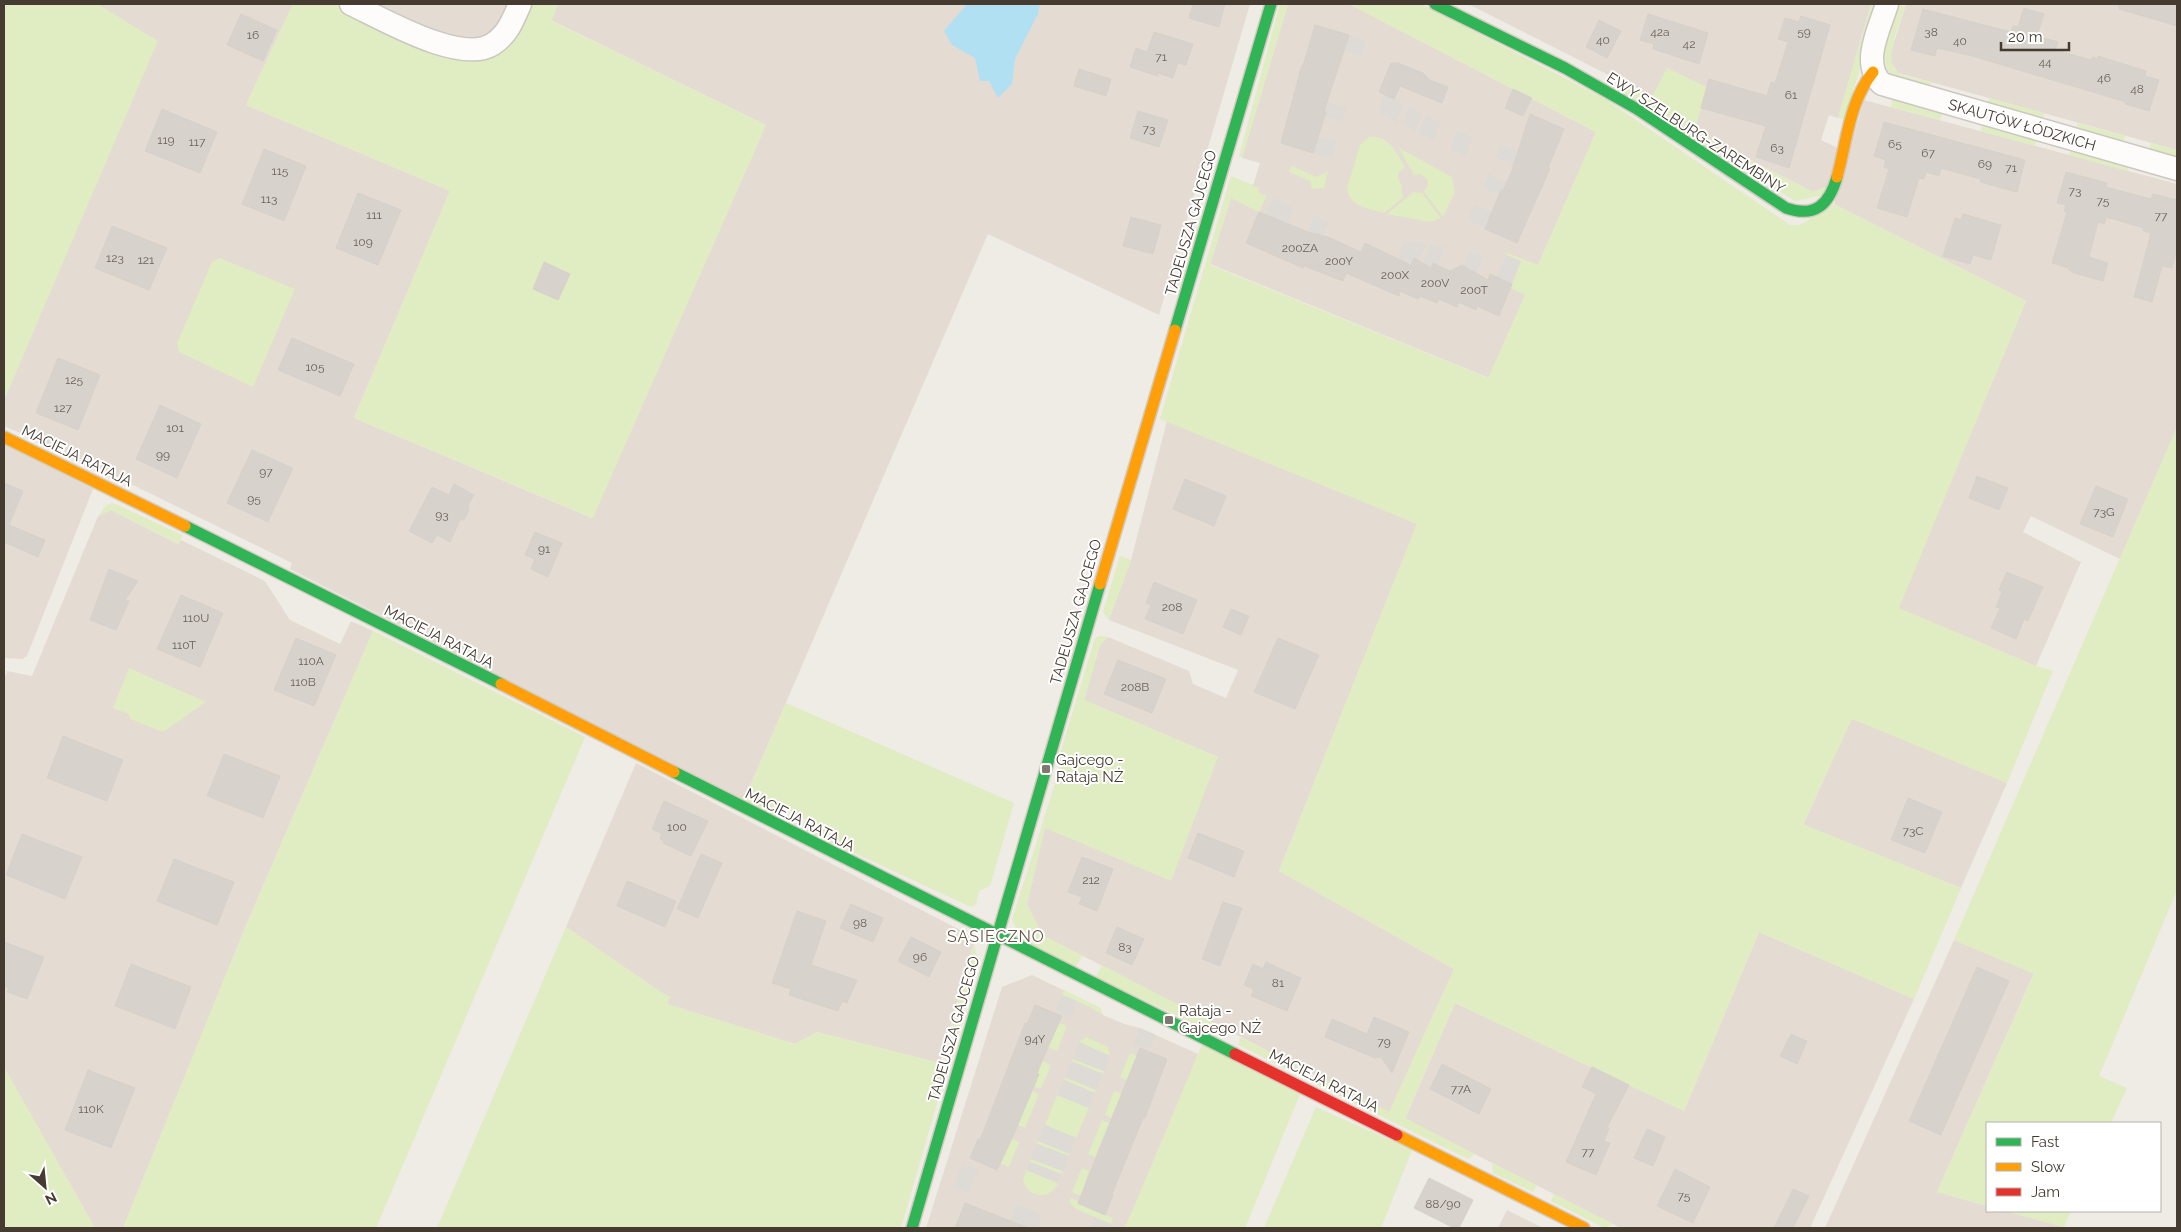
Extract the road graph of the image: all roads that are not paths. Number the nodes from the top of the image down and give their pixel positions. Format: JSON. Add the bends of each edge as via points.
{"nodes":[{"id":1,"x":351,"y":4,"type":"edge"},
{"id":2,"x":520,"y":4,"type":"edge"},
{"id":3,"x":1271,"y":4,"type":"edge"},
{"id":4,"x":1435,"y":4,"type":"edge"},
{"id":5,"x":1887,"y":4,"type":"edge"},
{"id":6,"x":1873,"y":72,"type":"junction"},
{"id":7,"x":2177,"y":169,"type":"edge"},
{"id":8,"x":4,"y":437,"type":"edge"},
{"id":9,"x":996,"y":936,"type":"junction"},
{"id":10,"x":912,"y":1228,"type":"edge"},
{"id":11,"x":1584,"y":1228,"type":"edge"}],
"edges":[{"from":1,"to":2,"type":"street","via":[[453,49],[473,51],[491,45],[507,32]]},
{"from":3,"to":9,"type":"street","name":"TADEUSZA GAJCEGO"},
{"from":4,"to":6,"type":"street","name":"EWY SZELBURG-ZAREMBINY","via":[[1565,68],[1637,109],[1786,208],[1800,212],[1820,207],[1830,194],[1861,86]]},
{"from":5,"to":6,"type":"street","via":[[1872,57]]},
{"from":6,"to":7,"type":"street","name":"SKAUTÓW ŁÓDZKICH","via":[[1888,88]]},
{"from":8,"to":9,"type":"street","name":"MACIEJA RATAJA","via":[[344,605]]},
{"from":9,"to":10,"type":"street","name":"TADEUSZA GAJCEGO"},
{"from":9,"to":11,"type":"street","name":"MACIEJA RATAJA"}]}
